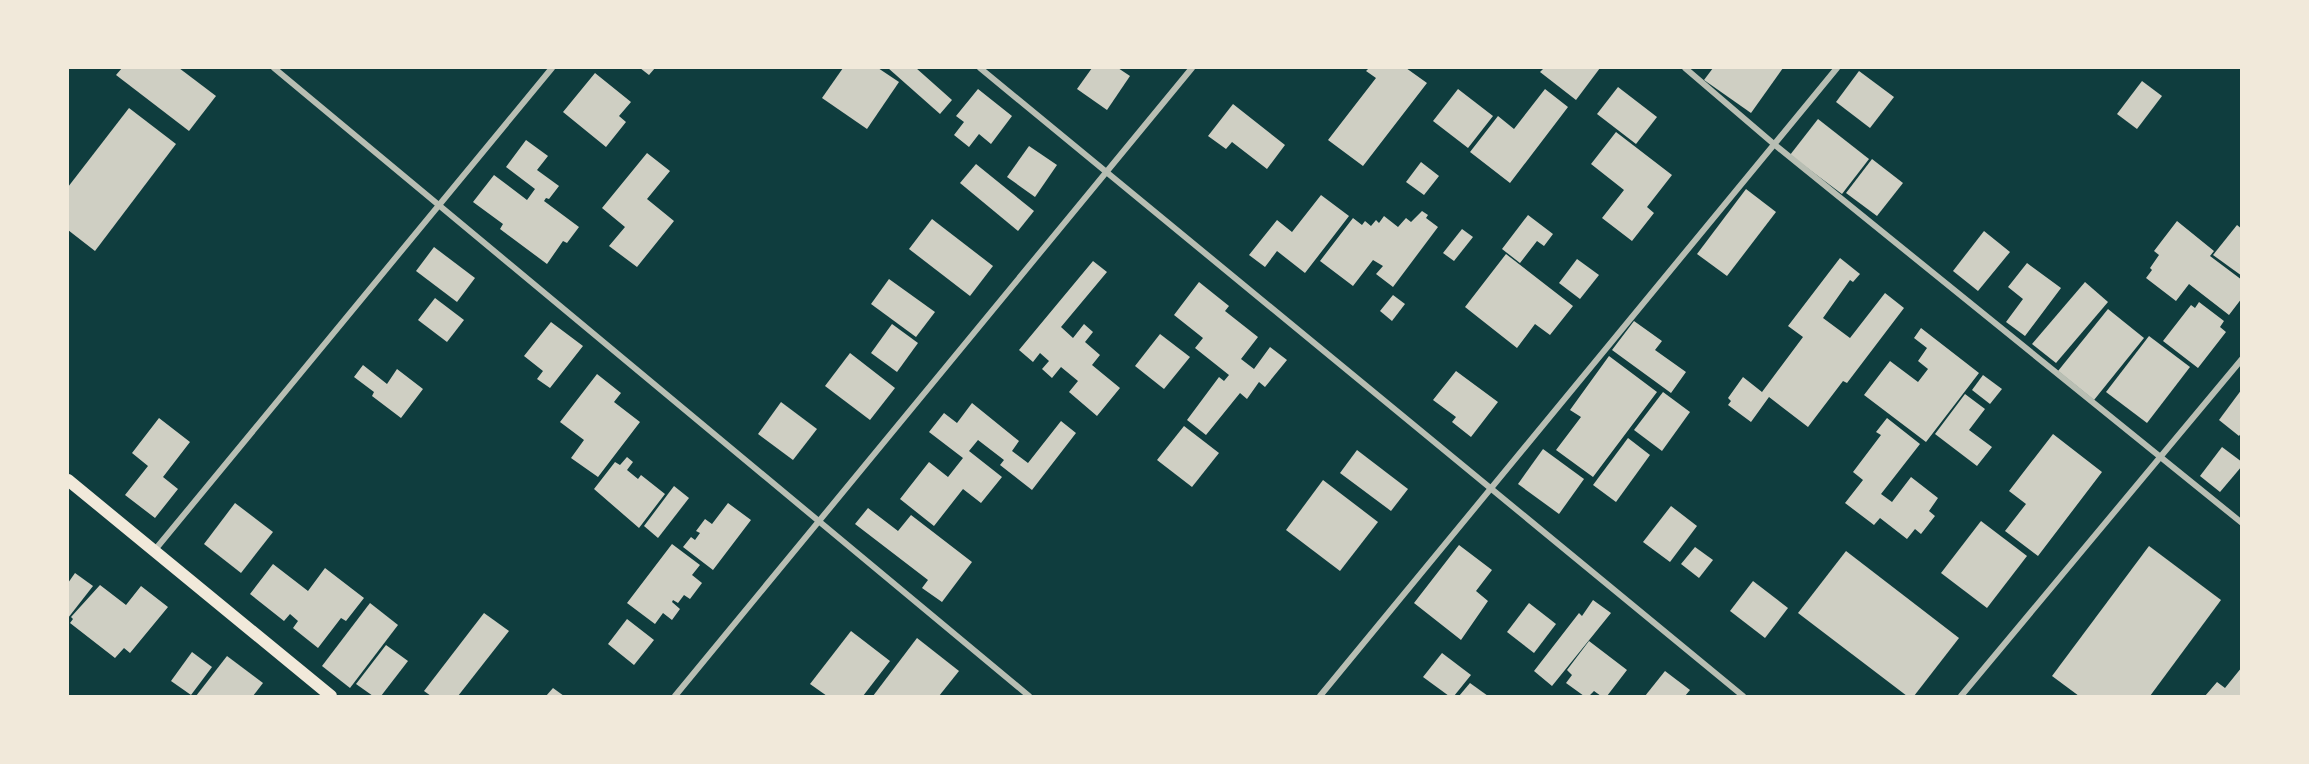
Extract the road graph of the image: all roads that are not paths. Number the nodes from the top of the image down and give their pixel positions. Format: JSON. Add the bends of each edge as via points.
{"nodes":[{"id":1,"x":274,"y":68,"type":"edge"},
{"id":2,"x":552,"y":68,"type":"edge"},
{"id":3,"x":980,"y":68,"type":"edge"},
{"id":4,"x":1192,"y":68,"type":"edge"},
{"id":5,"x":1685,"y":68,"type":"edge"},
{"id":6,"x":1837,"y":68,"type":"edge"},
{"id":7,"x":1775,"y":145,"type":"junction"},
{"id":8,"x":1106,"y":172,"type":"junction"},
{"id":9,"x":439,"y":205,"type":"junction"},
{"id":10,"x":2241,"y":359,"type":"edge"},
{"id":11,"x":2160,"y":459,"type":"junction"},
{"id":12,"x":68,"y":480,"type":"edge"},
{"id":13,"x":1492,"y":488,"type":"junction"},
{"id":14,"x":818,"y":523,"type":"junction"},
{"id":15,"x":2241,"y":523,"type":"edge"},
{"id":16,"x":154,"y":550,"type":"junction"},
{"id":17,"x":331,"y":696,"type":"edge"},
{"id":18,"x":675,"y":696,"type":"edge"},
{"id":19,"x":1029,"y":696,"type":"edge"},
{"id":20,"x":1320,"y":696,"type":"edge"},
{"id":21,"x":1743,"y":696,"type":"edge"},
{"id":22,"x":1961,"y":696,"type":"edge"}],
"edges":[{"from":1,"to":9,"type":"street"},
{"from":2,"to":9,"type":"street"},
{"from":3,"to":8,"type":"street"},
{"from":4,"to":8,"type":"street"},
{"from":5,"to":7,"type":"street"},
{"from":6,"to":7,"type":"street"},
{"from":7,"to":11,"type":"street"},
{"from":7,"to":13,"type":"street"},
{"from":8,"to":13,"type":"street"},
{"from":8,"to":14,"type":"street"},
{"from":9,"to":14,"type":"street"},
{"from":9,"to":16,"type":"street"},
{"from":10,"to":11,"type":"street"},
{"from":11,"to":15,"type":"street"},
{"from":11,"to":22,"type":"street"},
{"from":12,"to":16,"type":"main road"},
{"from":13,"to":20,"type":"street"},
{"from":13,"to":21,"type":"street"},
{"from":14,"to":18,"type":"street"},
{"from":14,"to":19,"type":"street"},
{"from":16,"to":17,"type":"main road"}]}
